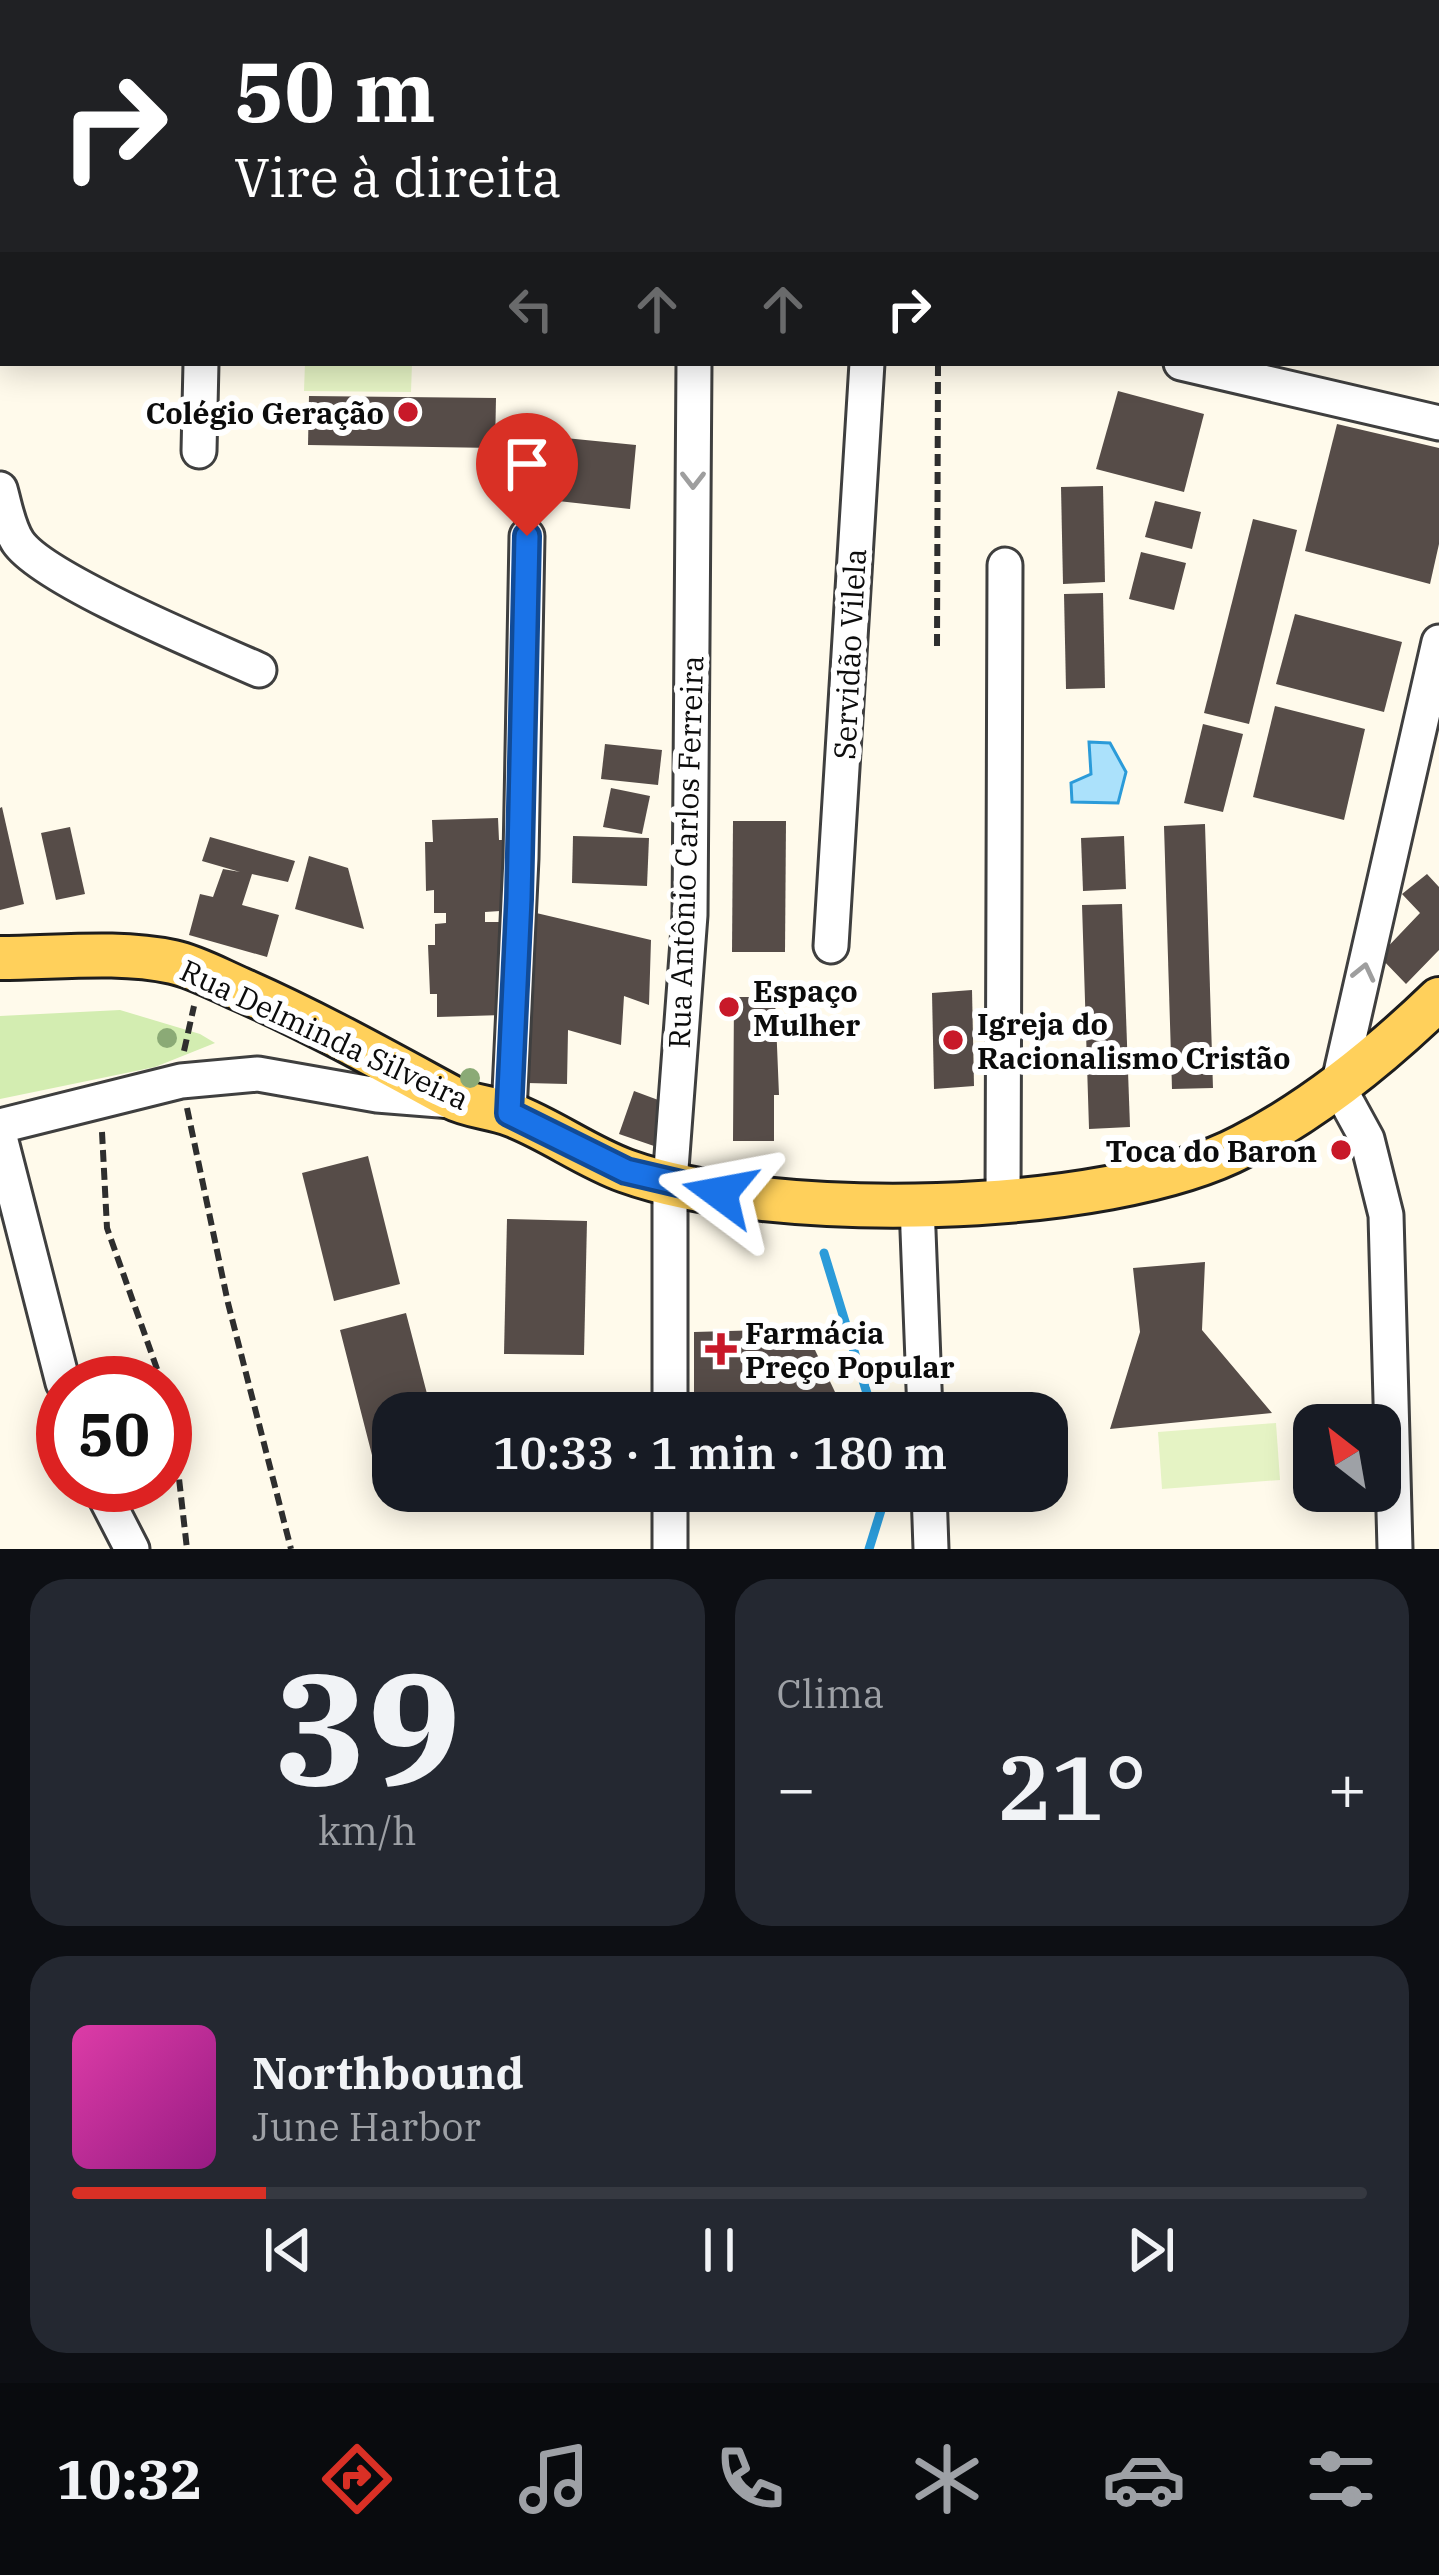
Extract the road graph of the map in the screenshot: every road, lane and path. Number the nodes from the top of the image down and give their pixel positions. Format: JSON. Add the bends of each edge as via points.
{"nodes":[{"id":1,"x":201,"y":366,"type":"edge"},
{"id":2,"x":694,"y":366,"type":"edge"},
{"id":3,"x":867,"y":366,"type":"edge"},
{"id":4,"x":938,"y":366,"type":"edge"},
{"id":5,"x":1194,"y":366,"type":"edge"},
{"id":6,"x":1439,"y":424,"type":"edge"},
{"id":7,"x":199,"y":451,"type":"dead end"},
{"id":8,"x":0,"y":489,"type":"edge"},
{"id":9,"x":5,"y":528,"type":"edge"},
{"id":10,"x":527,"y":536,"type":"dead end"},
{"id":11,"x":1005,"y":565,"type":"dead end"},
{"id":12,"x":1439,"y":642,"type":"edge"},
{"id":13,"x":938,"y":646,"type":"dead end"},
{"id":14,"x":259,"y":670,"type":"dead end"},
{"id":15,"x":831,"y":946,"type":"dead end"},
{"id":16,"x":0,"y":958,"type":"edge"},
{"id":17,"x":201,"y":973,"type":"junction"},
{"id":18,"x":1439,"y":999,"type":"edge"},
{"id":19,"x":179,"y":1081,"type":"junction"},
{"id":20,"x":1338,"y":1086,"type":"junction"},
{"id":21,"x":100,"y":1099,"type":"junction"},
{"id":22,"x":459,"y":1101,"type":"junction"},
{"id":23,"x":509,"y":1113,"type":"junction"},
{"id":24,"x":0,"y":1126,"type":"edge"},
{"id":25,"x":0,"y":1137,"type":"edge"},
{"id":26,"x":670,"y":1182,"type":"junction"},
{"id":27,"x":1003,"y":1201,"type":"junction"},
{"id":28,"x":917,"y":1205,"type":"junction"},
{"id":29,"x":56,"y":1356,"type":"edge"},
{"id":30,"x":153,"y":1356,"type":"edge"},
{"id":31,"x":670,"y":1392,"type":"edge"},
{"id":32,"x":925,"y":1392,"type":"edge"},
{"id":33,"x":113,"y":1512,"type":"edge"},
{"id":34,"x":183,"y":1512,"type":"edge"},
{"id":35,"x":670,"y":1512,"type":"edge"},
{"id":36,"x":930,"y":1512,"type":"edge"},
{"id":37,"x":132,"y":1549,"type":"edge"},
{"id":38,"x":187,"y":1549,"type":"edge"},
{"id":39,"x":291,"y":1549,"type":"edge"},
{"id":40,"x":670,"y":1549,"type":"edge"},
{"id":41,"x":931,"y":1549,"type":"edge"},
{"id":42,"x":1395,"y":1549,"type":"edge"}],
"edges":[{"from":1,"to":7,"type":"street"},
{"from":2,"to":26,"type":"street","name":"Rua Antônio Carlos Ferreira","one_way":true,"via":[[689,915]]},
{"from":3,"to":15,"type":"street","name":"Servidão Vilela"},
{"from":4,"to":13,"type":"path"},
{"from":5,"to":6,"type":"street"},
{"from":8,"to":9,"type":"street"},
{"from":9,"to":14,"type":"street","via":[[49,568]]},
{"from":10,"to":23,"type":"street"},
{"from":11,"to":27,"type":"street"},
{"from":20,"to":12,"type":"street","one_way":true},
{"from":16,"to":17,"type":"main road","name":"Rua Delminda Silveira","via":[[118,957]]},
{"from":17,"to":19,"type":"path"},
{"from":17,"to":22,"type":"main road","name":"Rua Delminda Silveira"},
{"from":18,"to":20,"type":"main road","name":"Rua Delminda Silveira"},
{"from":19,"to":21,"type":"street"},
{"from":19,"to":22,"type":"street","via":[[258,1074]]},
{"from":19,"to":39,"type":"path"},
{"from":20,"to":27,"type":"main road","name":"Rua Delminda Silveira","via":[[1205,1163],[1131,1185]]},
{"from":20,"to":42,"type":"street","via":[[1367,1139],[1386,1215]]},
{"from":21,"to":24,"type":"street"},
{"from":21,"to":30,"type":"path","via":[[107,1228]]},
{"from":22,"to":23,"type":"main road","name":"Rua Delminda Silveira"},
{"from":23,"to":26,"type":"main road","name":"Rua Delminda Silveira","via":[[626,1171]]},
{"from":25,"to":29,"type":"street"},
{"from":26,"to":28,"type":"main road","name":"Rua Delminda Silveira","via":[[780,1202]]},
{"from":26,"to":31,"type":"street","name":"Rua Antônio Carlos Ferreira"},
{"from":27,"to":28,"type":"main road","name":"Rua Delminda Silveira"},
{"from":28,"to":32,"type":"street"},
{"from":33,"to":37,"type":"street"},
{"from":34,"to":38,"type":"path"},
{"from":35,"to":40,"type":"street"},
{"from":36,"to":41,"type":"street"}]}
